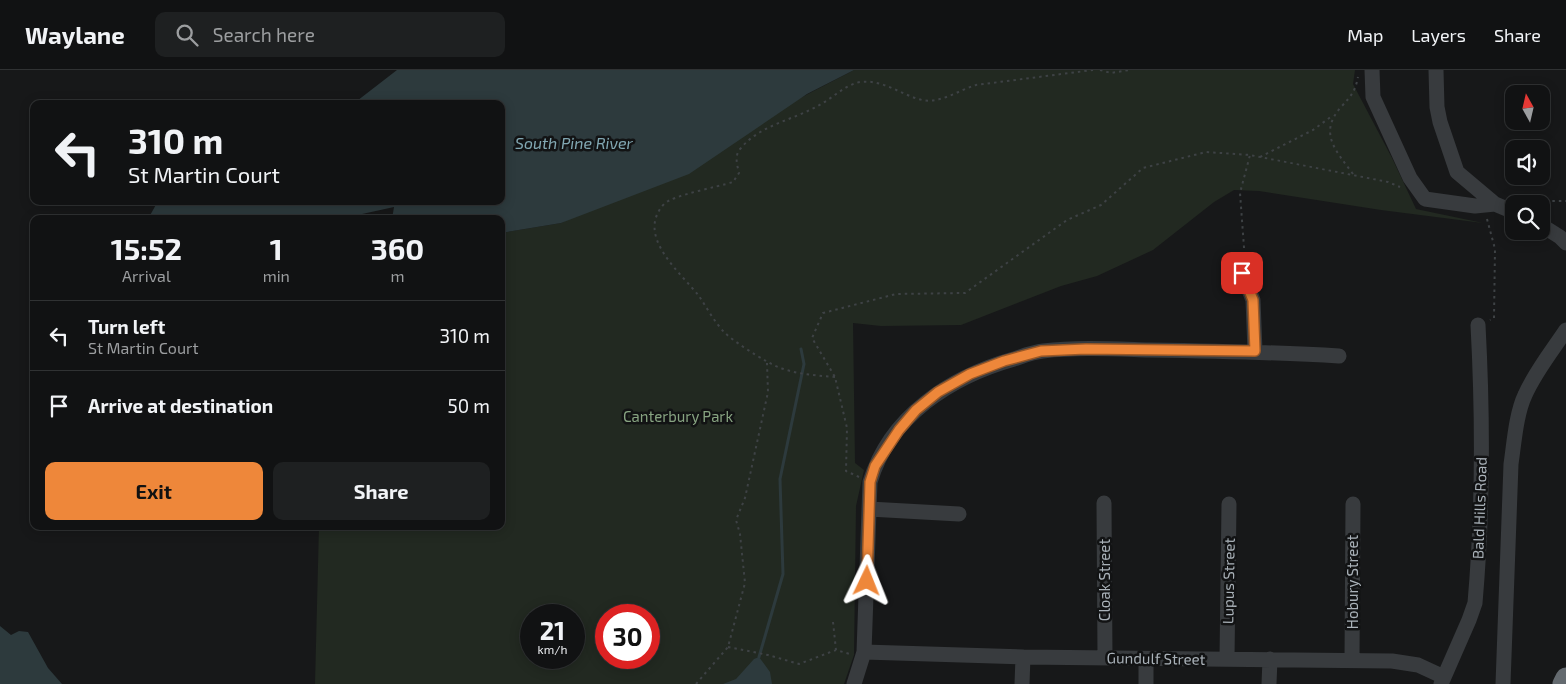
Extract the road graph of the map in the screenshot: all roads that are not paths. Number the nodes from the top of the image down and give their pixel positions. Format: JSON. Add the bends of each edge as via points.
{"nodes":[{"id":1,"x":1436,"y":70,"type":"edge"},
{"id":2,"x":1365,"y":71,"type":"edge"},
{"id":3,"x":1490,"y":209,"type":"junction"},
{"id":4,"x":1505,"y":211,"type":"edge"},
{"id":5,"x":1550,"y":231,"type":"edge"},
{"id":6,"x":1566,"y":243,"type":"edge"},
{"id":7,"x":1242,"y":273,"type":"road end"},
{"id":8,"x":1478,"y":325,"type":"road end"},
{"id":9,"x":1566,"y":330,"type":"edge"},
{"id":10,"x":1255,"y":351,"type":"junction"},
{"id":11,"x":1339,"y":356,"type":"dead end"},
{"id":12,"x":1104,"y":503,"type":"dead end"},
{"id":13,"x":1229,"y":504,"type":"dead end"},
{"id":14,"x":1353,"y":504,"type":"dead end"},
{"id":15,"x":869,"y":509,"type":"junction"},
{"id":16,"x":959,"y":514,"type":"dead end"},
{"id":17,"x":859,"y":654,"type":"junction"},
{"id":18,"x":1023,"y":657,"type":"junction"},
{"id":19,"x":1105,"y":657,"type":"junction"},
{"id":20,"x":1146,"y":659,"type":"junction"},
{"id":21,"x":1227,"y":659,"type":"junction"},
{"id":22,"x":1270,"y":659,"type":"junction"},
{"id":23,"x":1352,"y":660,"type":"junction"},
{"id":24,"x":1566,"y":678,"type":"edge"},
{"id":25,"x":1442,"y":680,"type":"edge"},
{"id":26,"x":854,"y":684,"type":"edge"},
{"id":27,"x":1022,"y":684,"type":"edge"},
{"id":28,"x":1146,"y":684,"type":"edge"},
{"id":29,"x":1269,"y":684,"type":"edge"},
{"id":30,"x":1503,"y":684,"type":"edge"},
{"id":31,"x":1563,"y":684,"type":"edge"}],
"edges":[{"from":1,"to":3,"type":"street","via":[[1440,122],[1457,172]]},
{"from":2,"to":3,"type":"street","via":[[1373,97],[1410,178],[1425,199]]},
{"from":3,"to":4,"type":"street"},
{"from":5,"to":6,"type":"street"},
{"from":7,"to":10,"type":"street","via":[[1253,300]]},
{"from":8,"to":25,"type":"street","name":"Bald Hills Road","via":[[1482,388],[1477,576],[1469,620]]},
{"from":9,"to":30,"type":"street","via":[[1524,396],[1515,436]]},
{"from":10,"to":11,"type":"street"},
{"from":10,"to":15,"type":"street","via":[[1041,351],[970,374],[938,392],[916,410],[887,446],[870,482]]},
{"from":12,"to":19,"type":"street","name":"Cloak Street"},
{"from":13,"to":21,"type":"street","name":"Lupus Street"},
{"from":14,"to":23,"type":"street","name":"Hobury Street"},
{"from":15,"to":16,"type":"street"},
{"from":15,"to":17,"type":"street"},
{"from":17,"to":18,"type":"street","name":"Gundulf Street"},
{"from":17,"to":26,"type":"street"},
{"from":18,"to":19,"type":"street","name":"Gundulf Street"},
{"from":18,"to":27,"type":"street"},
{"from":19,"to":20,"type":"street","name":"Gundulf Street"},
{"from":20,"to":21,"type":"street","name":"Gundulf Street"},
{"from":20,"to":28,"type":"street"},
{"from":21,"to":22,"type":"street","name":"Gundulf Street"},
{"from":22,"to":23,"type":"street","name":"Gundulf Street"},
{"from":22,"to":29,"type":"street"},
{"from":23,"to":25,"type":"street","name":"Gundulf Street","via":[[1408,663],[1427,668]]},
{"from":24,"to":31,"type":"highway"}]}
